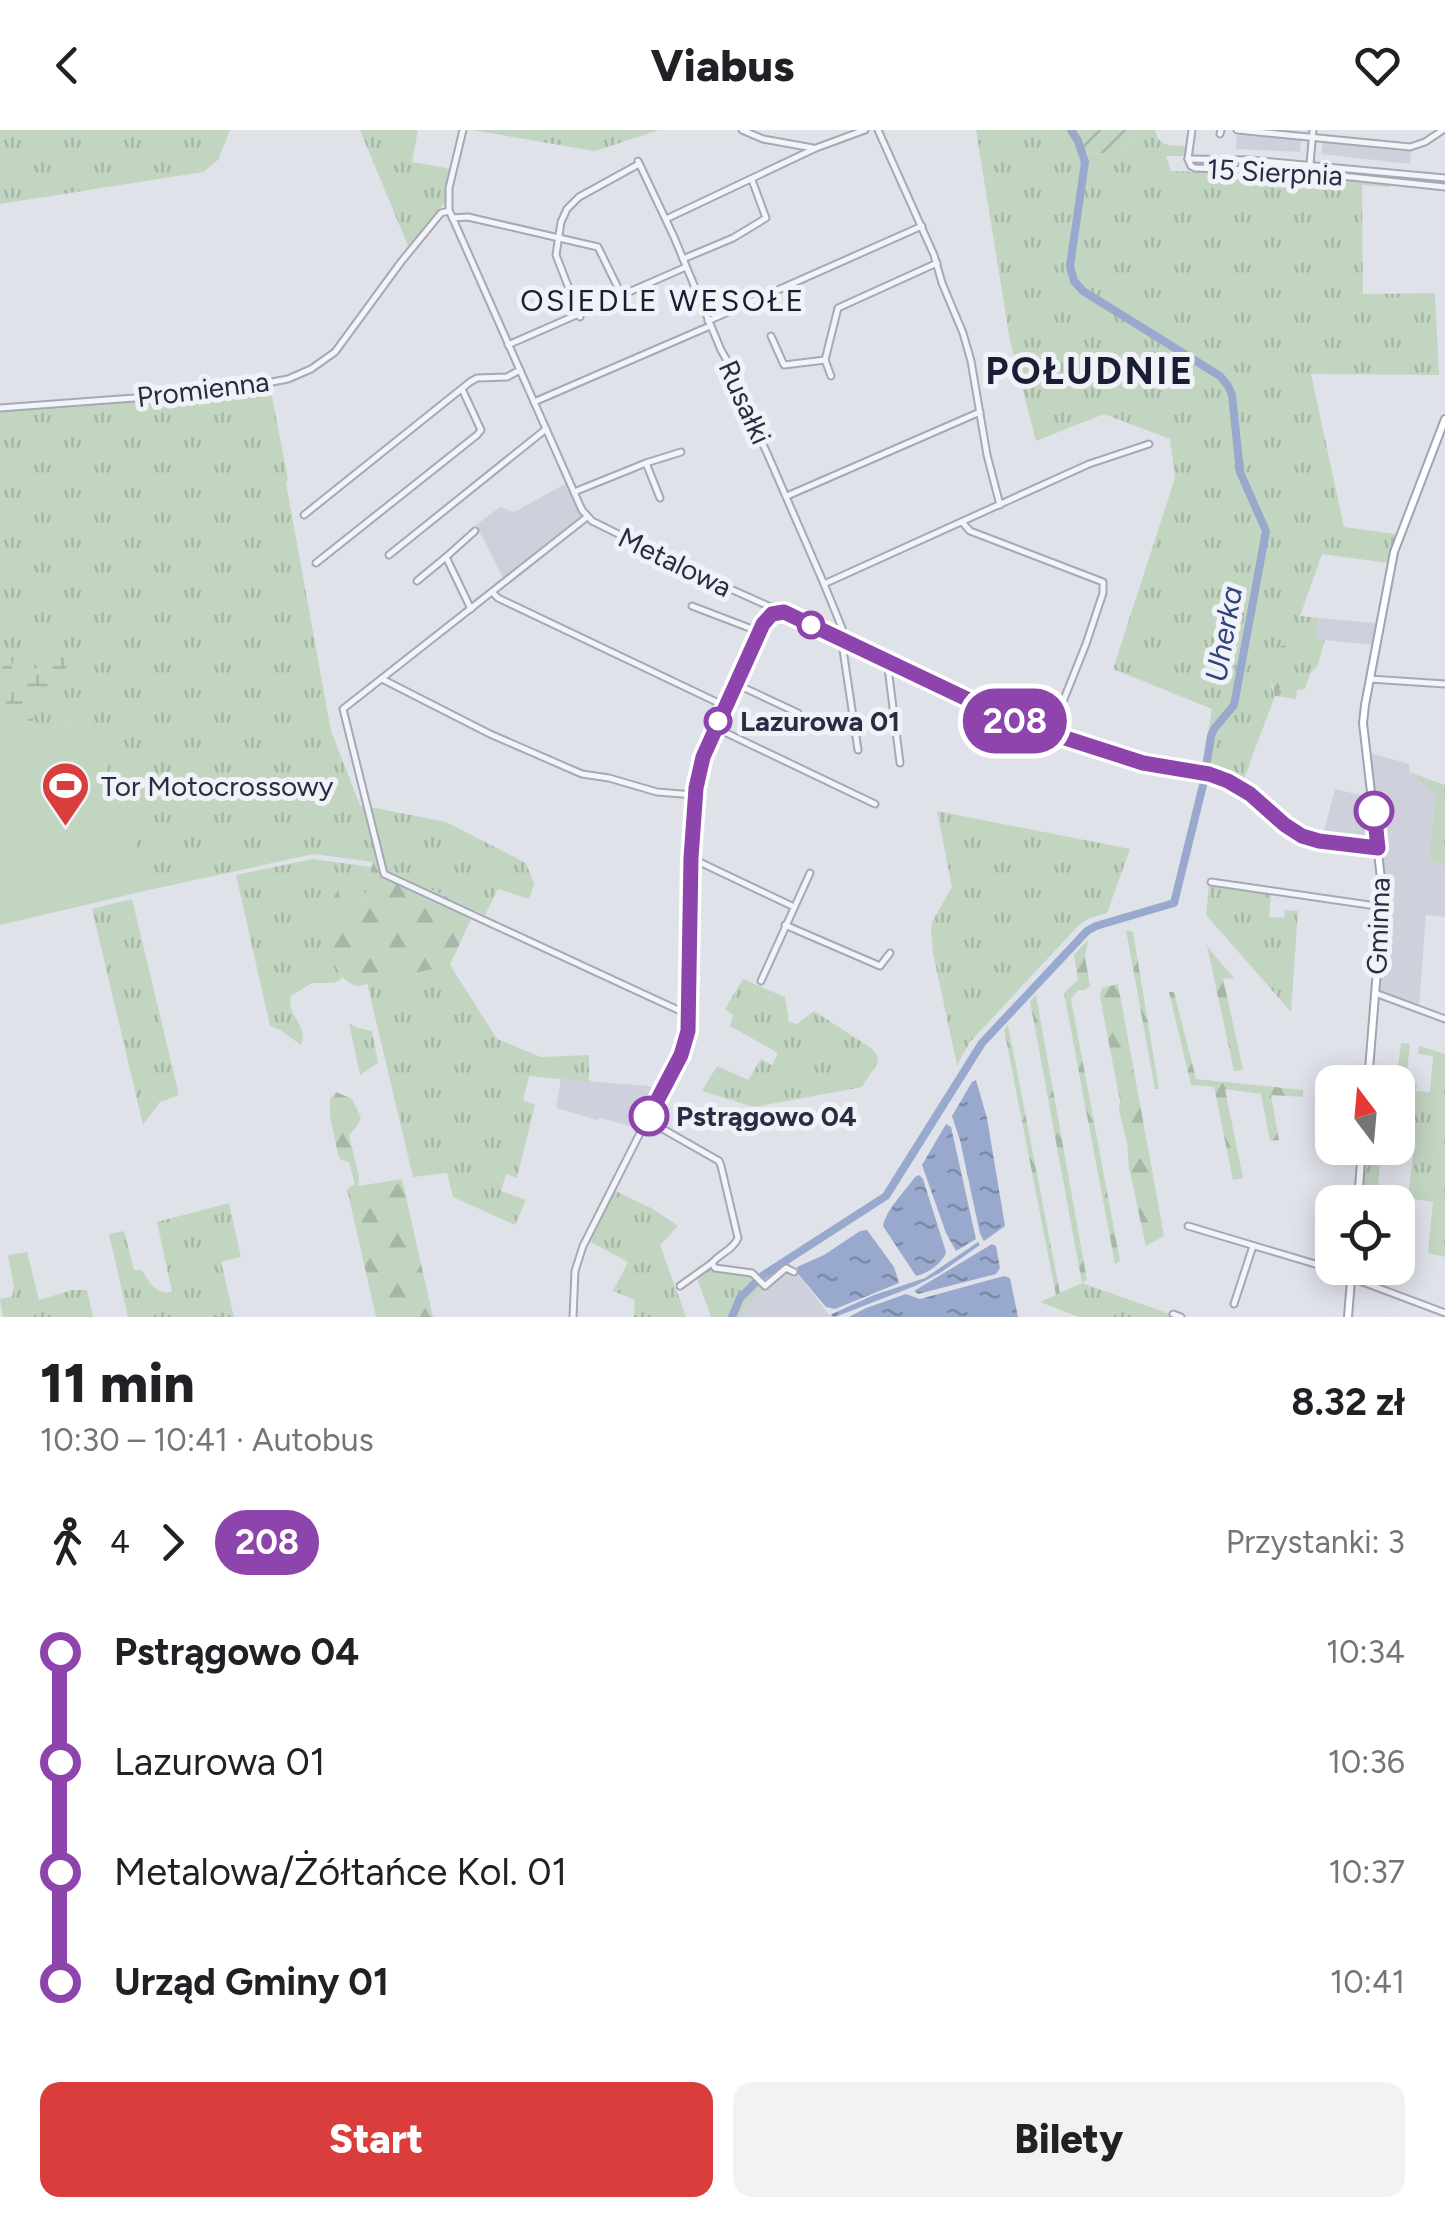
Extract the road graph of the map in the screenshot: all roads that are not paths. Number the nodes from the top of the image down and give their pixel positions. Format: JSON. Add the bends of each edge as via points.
{"nodes":[{"id":1,"x":463,"y":130,"type":"edge"},
{"id":2,"x":742,"y":130,"type":"edge"},
{"id":3,"x":865,"y":130,"type":"edge"},
{"id":4,"x":878,"y":130,"type":"edge"},
{"id":5,"x":1192,"y":130,"type":"edge"},
{"id":6,"x":1242,"y":130,"type":"edge"},
{"id":7,"x":1354,"y":130,"type":"edge"},
{"id":8,"x":1442,"y":130,"type":"edge"},
{"id":9,"x":1313,"y":133,"type":"edge"},
{"id":10,"x":1355,"y":142,"type":"junction"},
{"id":11,"x":816,"y":148,"type":"junction"},
{"id":12,"x":1188,"y":159,"type":"junction"},
{"id":13,"x":1310,"y":164,"type":"junction"},
{"id":14,"x":1445,"y":178,"type":"edge"},
{"id":15,"x":752,"y":180,"type":"junction"},
{"id":16,"x":1445,"y":187,"type":"edge"},
{"id":17,"x":450,"y":214,"type":"junction"},
{"id":18,"x":666,"y":219,"type":"junction"},
{"id":19,"x":922,"y":226,"type":"junction"},
{"id":20,"x":558,"y":237,"type":"junction"},
{"id":21,"x":683,"y":259,"type":"junction"},
{"id":22,"x":937,"y":263,"type":"junction"},
{"id":23,"x":686,"y":267,"type":"junction"},
{"id":24,"x":622,"y":296,"type":"junction"},
{"id":25,"x":580,"y":315,"type":"junction"},
{"id":26,"x":709,"y":324,"type":"junction"},
{"id":27,"x":771,"y":336,"type":"dead end"},
{"id":28,"x":508,"y":345,"type":"junction"},
{"id":29,"x":825,"y":360,"type":"junction"},
{"id":30,"x":520,"y":370,"type":"junction"},
{"id":31,"x":832,"y":376,"type":"dead end"},
{"id":32,"x":462,"y":389,"type":"junction"},
{"id":33,"x":534,"y":402,"type":"junction"},
{"id":34,"x":0,"y":408,"type":"edge"},
{"id":35,"x":980,"y":412,"type":"junction"},
{"id":36,"x":1445,"y":420,"type":"edge"},
{"id":37,"x":546,"y":430,"type":"junction"},
{"id":38,"x":1149,"y":444,"type":"dead end"},
{"id":39,"x":681,"y":452,"type":"dead end"},
{"id":40,"x":646,"y":463,"type":"junction"},
{"id":41,"x":574,"y":492,"type":"junction"},
{"id":42,"x":786,"y":496,"type":"junction"},
{"id":43,"x":660,"y":498,"type":"dead end"},
{"id":44,"x":1000,"y":504,"type":"junction"},
{"id":45,"x":304,"y":515,"type":"dead end"},
{"id":46,"x":586,"y":517,"type":"junction"},
{"id":47,"x":962,"y":522,"type":"junction"},
{"id":48,"x":475,"y":531,"type":"dead end"},
{"id":49,"x":388,"y":554,"type":"dead end"},
{"id":50,"x":446,"y":556,"type":"junction"},
{"id":51,"x":316,"y":562,"type":"dead end"},
{"id":52,"x":417,"y":581,"type":"dead end"},
{"id":53,"x":824,"y":584,"type":"junction"},
{"id":54,"x":492,"y":592,"type":"junction"},
{"id":55,"x":760,"y":602,"type":"junction"},
{"id":56,"x":692,"y":606,"type":"dead end"},
{"id":57,"x":471,"y":608,"type":"junction"},
{"id":58,"x":768,"y":616,"type":"junction"},
{"id":59,"x":760,"y":632,"type":"junction"},
{"id":60,"x":842,"y":638,"type":"junction"},
{"id":61,"x":887,"y":660,"type":"junction"},
{"id":62,"x":382,"y":679,"type":"junction"},
{"id":63,"x":1370,"y":679,"type":"junction"},
{"id":64,"x":736,"y":684,"type":"junction"},
{"id":65,"x":1445,"y":684,"type":"edge"},
{"id":66,"x":725,"y":706,"type":"junction"},
{"id":67,"x":798,"y":713,"type":"dead end"},
{"id":68,"x":716,"y":728,"type":"junction"},
{"id":69,"x":1050,"y":734,"type":"junction"},
{"id":70,"x":858,"y":750,"type":"dead end"},
{"id":71,"x":900,"y":763,"type":"dead end"},
{"id":72,"x":694,"y":796,"type":"junction"},
{"id":73,"x":875,"y":804,"type":"dead end"},
{"id":74,"x":1378,"y":848,"type":"junction"},
{"id":75,"x":691,"y":858,"type":"junction"},
{"id":76,"x":810,"y":873,"type":"dead end"},
{"id":77,"x":1211,"y":882,"type":"dead end"},
{"id":78,"x":794,"y":906,"type":"junction"},
{"id":79,"x":1383,"y":907,"type":"junction"},
{"id":80,"x":786,"y":925,"type":"junction"},
{"id":81,"x":890,"y":953,"type":"dead end"},
{"id":82,"x":761,"y":982,"type":"dead end"},
{"id":83,"x":1376,"y":994,"type":"junction"},
{"id":84,"x":690,"y":1015,"type":"junction"},
{"id":85,"x":1445,"y":1019,"type":"edge"},
{"id":86,"x":1370,"y":1065,"type":"edge"},
{"id":87,"x":647,"y":1120,"type":"junction"},
{"id":88,"x":1188,"y":1226,"type":"dead end"},
{"id":89,"x":1253,"y":1246,"type":"junction"},
{"id":90,"x":712,"y":1263,"type":"junction"},
{"id":91,"x":1315,"y":1264,"type":"edge"},
{"id":92,"x":794,"y":1272,"type":"dead end"},
{"id":93,"x":1351,"y":1285,"type":"edge"},
{"id":94,"x":1378,"y":1285,"type":"edge"},
{"id":95,"x":680,"y":1286,"type":"dead end"},
{"id":96,"x":1234,"y":1304,"type":"dead end"},
{"id":97,"x":1173,"y":1314,"type":"dead end"},
{"id":98,"x":1445,"y":1314,"type":"edge"},
{"id":99,"x":573,"y":1317,"type":"edge"},
{"id":100,"x":1181,"y":1317,"type":"edge"},
{"id":101,"x":1348,"y":1317,"type":"edge"}],
"edges":[{"from":1,"to":17,"type":"street"},
{"from":2,"to":11,"type":"street"},
{"from":3,"to":11,"type":"street"},
{"from":4,"to":19,"type":"street"},
{"from":5,"to":12,"type":"street"},
{"from":6,"to":9,"type":"street"},
{"from":7,"to":10,"type":"street"},
{"from":8,"to":10,"type":"street","via":[[1410,147]]},
{"from":9,"to":10,"type":"street"},
{"from":9,"to":13,"type":"street"},
{"from":11,"to":15,"type":"street"},
{"from":12,"to":13,"type":"street","name":"15 Sierpnia"},
{"from":12,"to":16,"type":"street","name":"15 Sierpnia","via":[[1195,168]]},
{"from":13,"to":14,"type":"street","name":"15 Sierpnia"},
{"from":15,"to":18,"type":"street"},
{"from":15,"to":21,"type":"street","via":[[766,218]]},
{"from":17,"to":20,"type":"street"},
{"from":17,"to":28,"type":"street","name":"Metalowa"},
{"from":17,"to":34,"type":"street","name":"Promienna","via":[[441,214],[335,352],[310,370],[272,382]]},
{"from":18,"to":20,"type":"street","name":"Rusałki","via":[[638,163],[578,197]]},
{"from":18,"to":21,"type":"street","name":"Rusałki"},
{"from":19,"to":22,"type":"street"},
{"from":19,"to":26,"type":"street"},
{"from":20,"to":24,"type":"street","via":[[598,247]]},
{"from":20,"to":25,"type":"street","via":[[558,264]]},
{"from":21,"to":23,"type":"street","name":"Rusałki"},
{"from":22,"to":29,"type":"street","via":[[838,308]]},
{"from":22,"to":35,"type":"street","via":[[963,333]]},
{"from":23,"to":24,"type":"street"},
{"from":23,"to":26,"type":"street","name":"Rusałki"},
{"from":24,"to":25,"type":"street"},
{"from":25,"to":28,"type":"street"},
{"from":26,"to":33,"type":"street"},
{"from":26,"to":42,"type":"street","name":"Rusałki"},
{"from":27,"to":29,"type":"street","via":[[784,365]]},
{"from":28,"to":30,"type":"street","name":"Metalowa"},
{"from":29,"to":31,"type":"street"},
{"from":30,"to":32,"type":"street","via":[[477,378]]},
{"from":30,"to":33,"type":"street","name":"Metalowa"},
{"from":32,"to":45,"type":"street"},
{"from":32,"to":51,"type":"street","via":[[478,435]]},
{"from":33,"to":37,"type":"street","name":"Metalowa"},
{"from":35,"to":42,"type":"street"},
{"from":35,"to":44,"type":"street"},
{"from":36,"to":63,"type":"main road","name":"Gminna","via":[[1399,535]]},
{"from":37,"to":41,"type":"street","name":"Metalowa"},
{"from":37,"to":49,"type":"street"},
{"from":38,"to":44,"type":"street"},
{"from":39,"to":40,"type":"street"},
{"from":40,"to":41,"type":"street"},
{"from":40,"to":43,"type":"street"},
{"from":41,"to":46,"type":"street","name":"Metalowa"},
{"from":42,"to":53,"type":"street","name":"Rusałki"},
{"from":44,"to":47,"type":"street"},
{"from":46,"to":54,"type":"street"},
{"from":46,"to":55,"type":"street","name":"Metalowa"},
{"from":47,"to":53,"type":"street"},
{"from":47,"to":69,"type":"street","via":[[970,531],[1104,582]]},
{"from":48,"to":50,"type":"street"},
{"from":50,"to":52,"type":"street"},
{"from":50,"to":57,"type":"street"},
{"from":53,"to":60,"type":"street","name":"Rusałki"},
{"from":54,"to":57,"type":"street"},
{"from":54,"to":66,"type":"street"},
{"from":55,"to":58,"type":"street","name":"Metalowa"},
{"from":55,"to":58,"type":"street"},
{"from":56,"to":59,"type":"street"},
{"from":57,"to":62,"type":"street"},
{"from":58,"to":59,"type":"street"},
{"from":58,"to":60,"type":"street","name":"Metalowa","via":[[784,612]]},
{"from":59,"to":64,"type":"street"},
{"from":60,"to":61,"type":"street","name":"Metalowa"},
{"from":60,"to":70,"type":"street","name":"Rusałki"},
{"from":61,"to":69,"type":"street","name":"Metalowa"},
{"from":61,"to":71,"type":"street"},
{"from":62,"to":72,"type":"street","via":[[582,774]]},
{"from":62,"to":84,"type":"street","via":[[344,710],[384,874]]},
{"from":63,"to":65,"type":"street"},
{"from":63,"to":74,"type":"main road","name":"Gminna","via":[[1363,723]]},
{"from":64,"to":66,"type":"street"},
{"from":64,"to":67,"type":"street"},
{"from":66,"to":68,"type":"street"},
{"from":68,"to":72,"type":"street"},
{"from":68,"to":73,"type":"street"},
{"from":69,"to":74,"type":"street","name":"Metalowa","via":[[1239,786],[1302,836]]},
{"from":72,"to":75,"type":"street"},
{"from":74,"to":79,"type":"main road","name":"Gminna"},
{"from":75,"to":78,"type":"street"},
{"from":75,"to":84,"type":"street"},
{"from":76,"to":78,"type":"street"},
{"from":77,"to":79,"type":"street"},
{"from":78,"to":80,"type":"street"},
{"from":79,"to":83,"type":"main road","name":"Gminna"},
{"from":80,"to":81,"type":"street","via":[[880,966]]},
{"from":80,"to":82,"type":"street"},
{"from":83,"to":85,"type":"street"},
{"from":83,"to":86,"type":"main road","name":"Gminna"},
{"from":84,"to":87,"type":"street","via":[[681,1055]]},
{"from":87,"to":90,"type":"street","via":[[722,1166],[738,1238]]},
{"from":87,"to":99,"type":"street","via":[[583,1246]]},
{"from":88,"to":89,"type":"street"},
{"from":89,"to":91,"type":"street"},
{"from":89,"to":96,"type":"street"},
{"from":90,"to":92,"type":"street","via":[[752,1272],[765,1286],[786,1268]]},
{"from":90,"to":95,"type":"street"},
{"from":93,"to":101,"type":"main road"},
{"from":94,"to":98,"type":"street"},
{"from":97,"to":100,"type":"street"}]}
